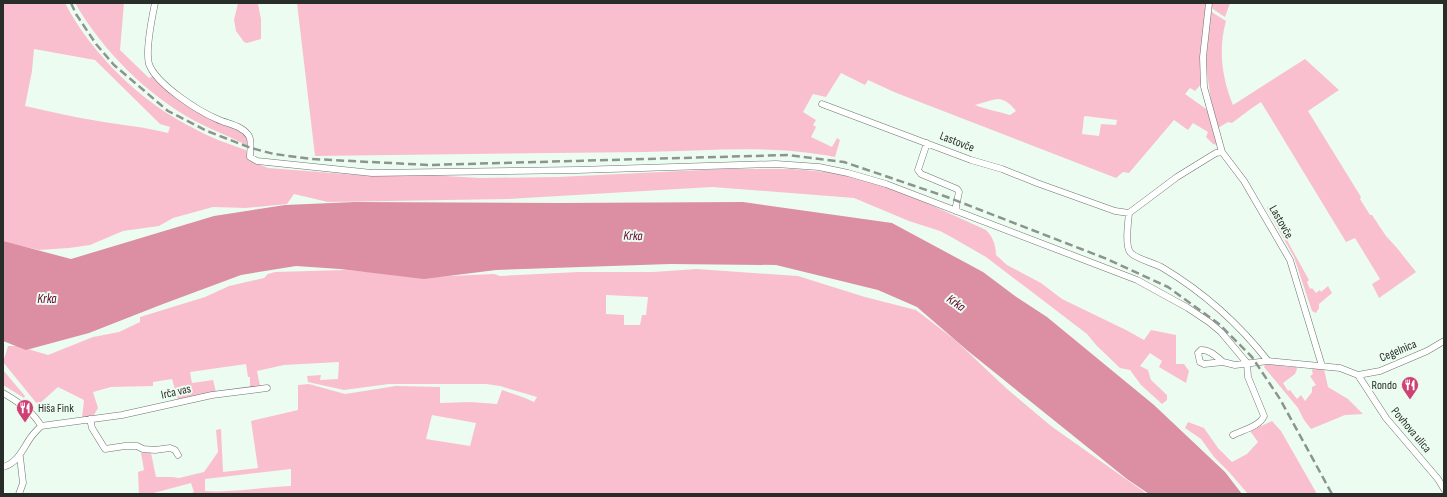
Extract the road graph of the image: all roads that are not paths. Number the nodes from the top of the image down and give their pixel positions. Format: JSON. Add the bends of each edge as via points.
{"nodes":[{"id":1,"x":154,"y":3,"type":"edge"},
{"id":2,"x":1208,"y":3,"type":"edge"},
{"id":3,"x":822,"y":104,"type":"dead end"},
{"id":4,"x":927,"y":143,"type":"junction"},
{"id":5,"x":1222,"y":152,"type":"junction"},
{"id":6,"x":956,"y":211,"type":"junction"},
{"id":7,"x":1129,"y":213,"type":"junction"},
{"id":8,"x":1444,"y":341,"type":"edge"},
{"id":9,"x":1268,"y":361,"type":"junction"},
{"id":10,"x":1223,"y":362,"type":"dead end"},
{"id":11,"x":1247,"y":363,"type":"junction"},
{"id":12,"x":1322,"y":366,"type":"junction"},
{"id":13,"x":1358,"y":375,"type":"junction"},
{"id":14,"x":267,"y":388,"type":"dead end"},
{"id":15,"x":3,"y":393,"type":"edge"},
{"id":16,"x":90,"y":419,"type":"junction"},
{"id":17,"x":42,"y":426,"type":"junction"},
{"id":18,"x":1233,"y":435,"type":"dead end"},
{"id":19,"x":178,"y":455,"type":"dead end"},
{"id":20,"x":20,"y":456,"type":"junction"},
{"id":21,"x":3,"y":467,"type":"edge"},
{"id":22,"x":1444,"y":489,"type":"edge"},
{"id":23,"x":19,"y":494,"type":"edge"}],
"edges":[{"from":1,"to":6,"type":"street","via":[[148,57],[155,73],[181,98],[216,119],[246,132],[251,140],[250,156],[257,161],[372,173],[776,164],[819,167],[886,184]]},
{"from":2,"to":5,"type":"street","via":[[1203,57],[1204,87]]},
{"from":3,"to":4,"type":"street","name":"Lastovče"},
{"from":4,"to":6,"type":"street","via":[[918,170],[921,174],[959,192]]},
{"from":4,"to":7,"type":"street","name":"Lastovče","via":[[1115,211]]},
{"from":5,"to":7,"type":"street","via":[[1216,153],[1177,177]]},
{"from":5,"to":12,"type":"street","name":"Lastovče","via":[[1244,181],[1290,260]]},
{"from":6,"to":11,"type":"street","via":[[1137,280],[1208,322],[1221,332]]},
{"from":7,"to":9,"type":"street","via":[[1128,248],[1131,254],[1162,268],[1222,311]]},
{"from":8,"to":13,"type":"street","name":"Cegelnica","via":[[1380,371]]},
{"from":9,"to":11,"type":"street"},
{"from":9,"to":12,"type":"street"},
{"from":10,"to":11,"type":"street","via":[[1236,365]]},
{"from":11,"to":18,"type":"street","via":[[1248,377],[1264,416],[1254,425]]},
{"from":12,"to":13,"type":"street","via":[[1340,368]]},
{"from":13,"to":22,"type":"street","name":"Povhova ulica","via":[[1386,418]]},
{"from":14,"to":16,"type":"street","name":"Irča vas","via":[[212,395],[122,415]]},
{"from":15,"to":17,"type":"street","via":[[30,412]]},
{"from":16,"to":17,"type":"street","name":"Irča vas"},
{"from":16,"to":19,"type":"street","via":[[92,428],[105,449],[125,446],[155,450],[170,448]]},
{"from":17,"to":20,"type":"street"},
{"from":20,"to":21,"type":"street"},
{"from":20,"to":23,"type":"street","via":[[23,483]]}]}
